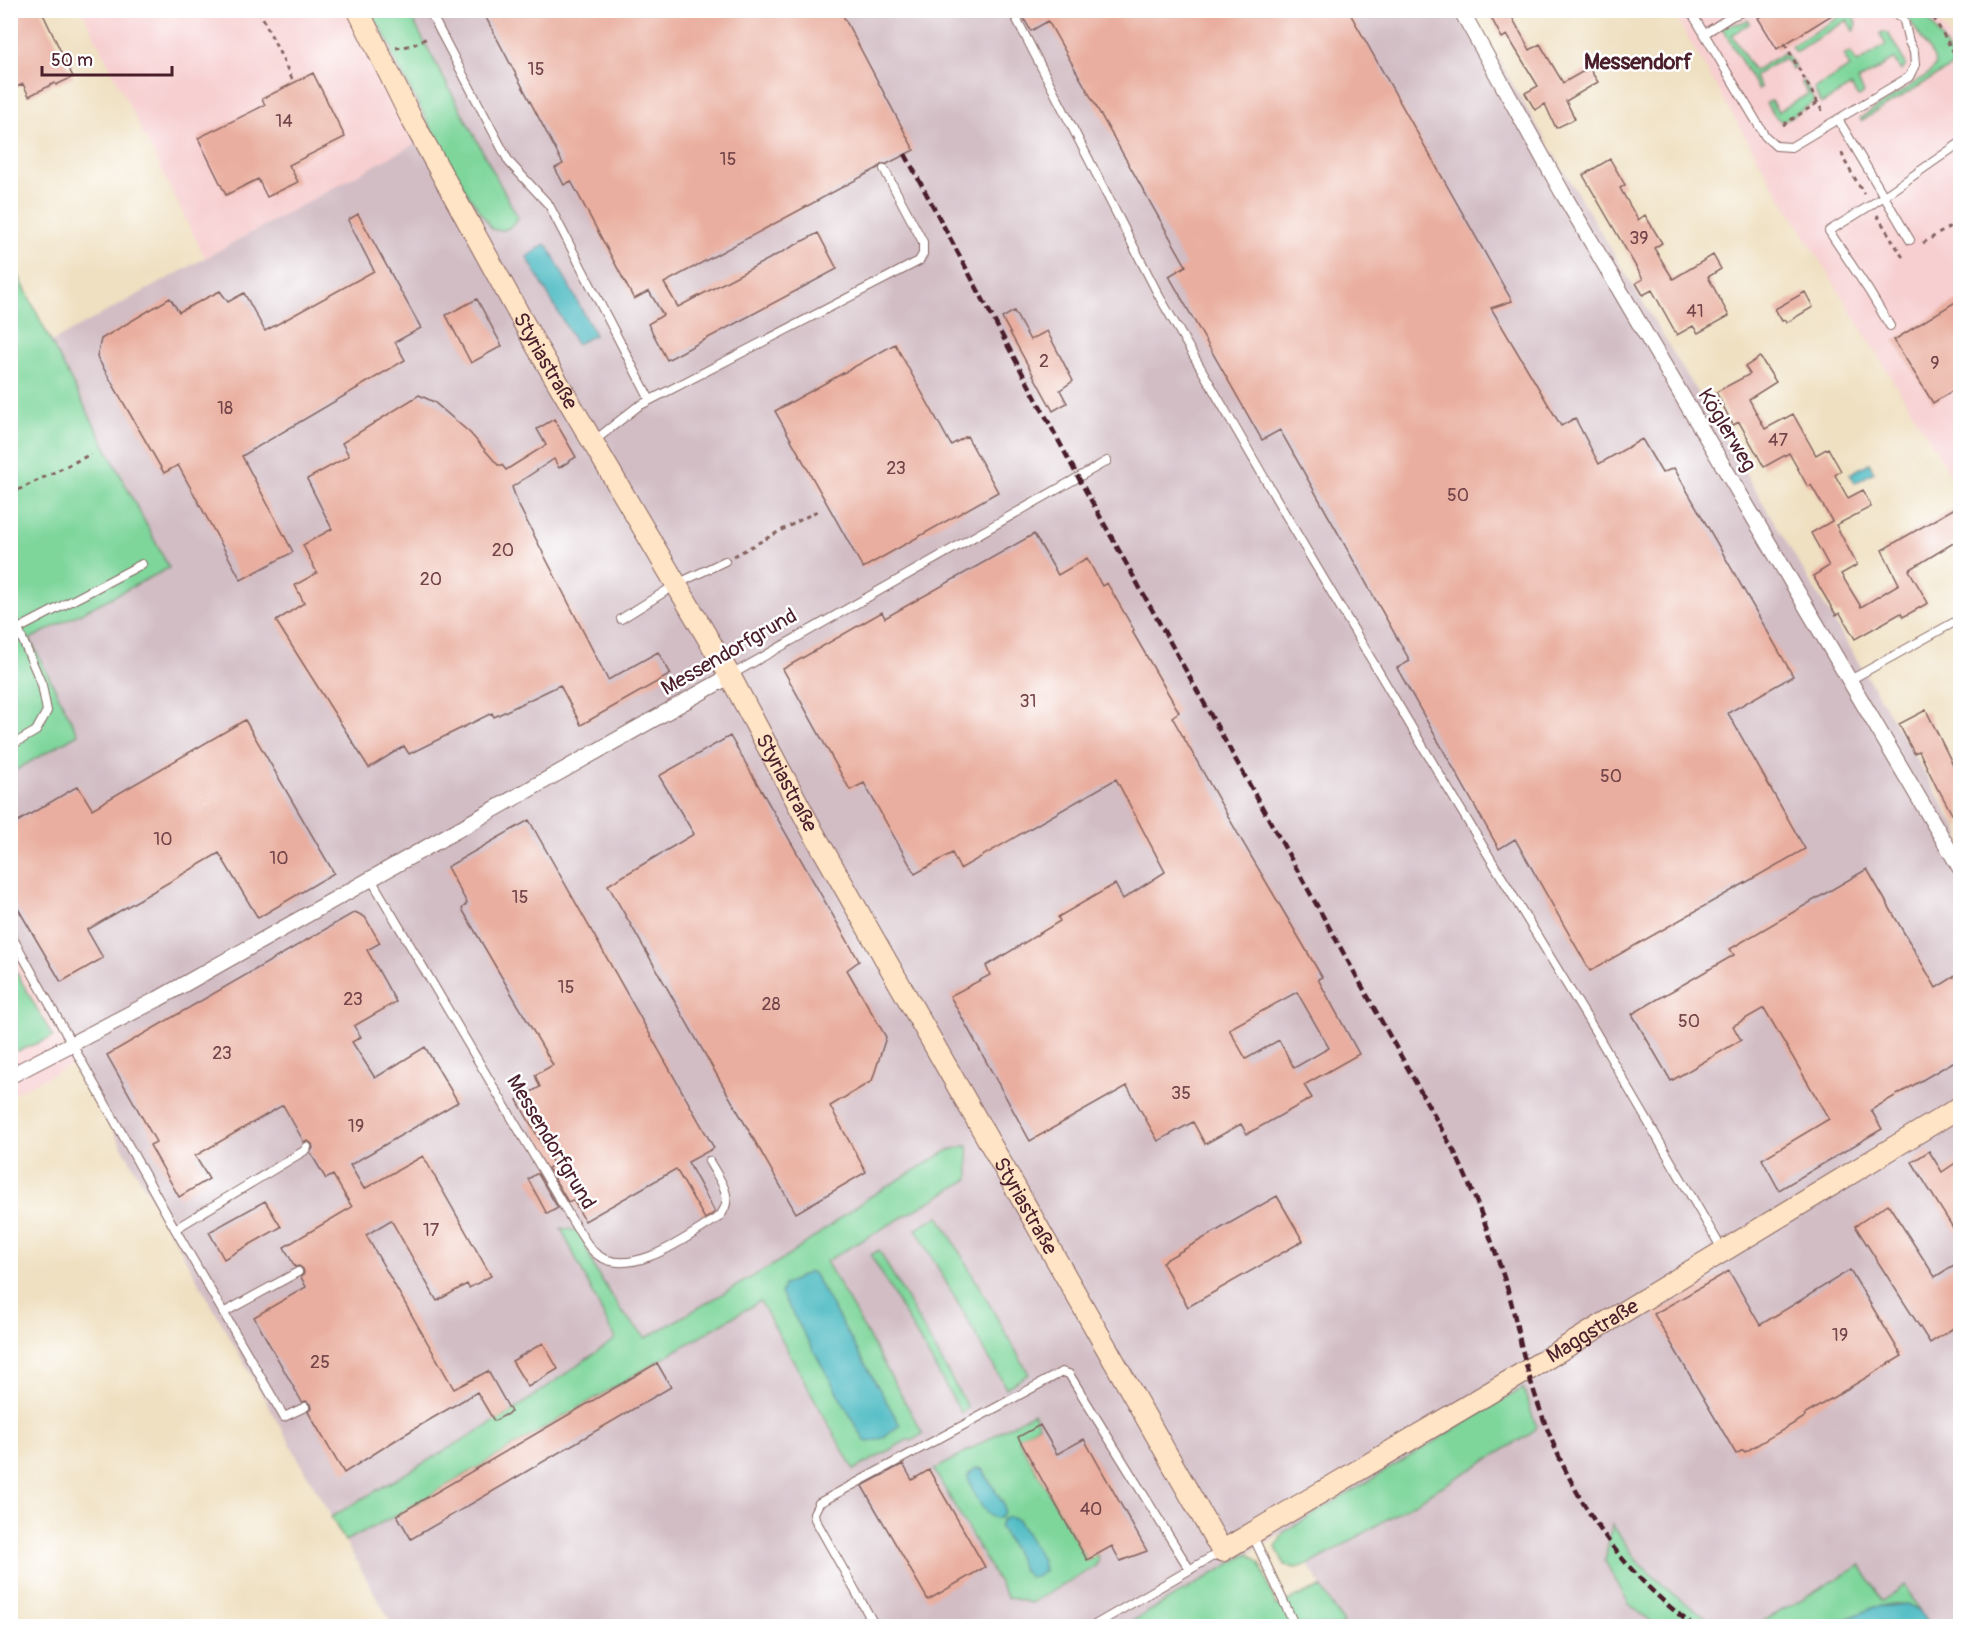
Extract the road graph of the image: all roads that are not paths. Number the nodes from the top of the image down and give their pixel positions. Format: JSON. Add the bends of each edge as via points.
{"nodes":[{"id":1,"x":358,"y":10,"type":"edge"},
{"id":2,"x":429,"y":10,"type":"edge"},
{"id":3,"x":1012,"y":10,"type":"edge"},
{"id":4,"x":1461,"y":10,"type":"edge"},
{"id":5,"x":1690,"y":10,"type":"edge"},
{"id":6,"x":1747,"y":10,"type":"edge"},
{"id":7,"x":1884,"y":10,"type":"edge"},
{"id":8,"x":1901,"y":14,"type":"edge"},
{"id":9,"x":1704,"y":34,"type":"junction"},
{"id":10,"x":1839,"y":119,"type":"junction"},
{"id":11,"x":1960,"y":142,"type":"edge"},
{"id":12,"x":884,"y":169,"type":"dead end"},
{"id":13,"x":1884,"y":196,"type":"junction"},
{"id":14,"x":1910,"y":240,"type":"dead end"},
{"id":15,"x":1890,"y":326,"type":"dead end"},
{"id":16,"x":650,"y":400,"type":"junction"},
{"id":17,"x":593,"y":442,"type":"junction"},
{"id":18,"x":1107,"y":460,"type":"dead end"},
{"id":19,"x":724,"y":561,"type":"road end"},
{"id":20,"x":142,"y":564,"type":"dead end"},
{"id":21,"x":678,"y":584,"type":"junction"},
{"id":22,"x":621,"y":619,"type":"dead end"},
{"id":23,"x":1960,"y":619,"type":"edge"},
{"id":24,"x":730,"y":676,"type":"junction"},
{"id":25,"x":1850,"y":680,"type":"junction"},
{"id":26,"x":10,"y":746,"type":"edge"},
{"id":27,"x":1960,"y":868,"type":"edge"},
{"id":28,"x":371,"y":879,"type":"junction"},
{"id":29,"x":10,"y":933,"type":"edge"},
{"id":30,"x":73,"y":1045,"type":"junction"},
{"id":31,"x":10,"y":1076,"type":"edge"},
{"id":32,"x":1960,"y":1107,"type":"edge"},
{"id":33,"x":308,"y":1147,"type":"dead end"},
{"id":34,"x":709,"y":1161,"type":"dead end"},
{"id":35,"x":175,"y":1230,"type":"junction"},
{"id":36,"x":1723,"y":1250,"type":"junction"},
{"id":37,"x":298,"y":1272,"type":"dead end"},
{"id":38,"x":223,"y":1313,"type":"junction"},
{"id":39,"x":305,"y":1407,"type":"dead end"},
{"id":40,"x":1252,"y":1534,"type":"junction"},
{"id":41,"x":1222,"y":1551,"type":"junction"},
{"id":42,"x":1190,"y":1570,"type":"junction"},
{"id":43,"x":875,"y":1626,"type":"edge"},
{"id":44,"x":1093,"y":1626,"type":"edge"},
{"id":45,"x":1295,"y":1626,"type":"edge"}],
"edges":[{"from":1,"to":17,"type":"street","name":"Styriastraße","via":[[411,118]]},
{"from":2,"to":16,"type":"lane","via":[[509,162],[549,205]]},
{"from":3,"to":36,"type":"lane","via":[[1165,306]]},
{"from":4,"to":25,"type":"street","name":"Köglerweg","via":[[1562,192]]},
{"from":5,"to":9,"type":"lane"},
{"from":6,"to":9,"type":"lane"},
{"from":7,"to":8,"type":"lane"},
{"from":8,"to":10,"type":"lane","via":[[1914,52],[1915,65],[1909,77]]},
{"from":9,"to":10,"type":"lane","via":[[1765,136],[1776,146],[1791,147]]},
{"from":10,"to":13,"type":"lane"},
{"from":11,"to":13,"type":"lane"},
{"from":12,"to":16,"type":"lane","via":[[923,242],[919,261]]},
{"from":13,"to":14,"type":"lane"},
{"from":13,"to":15,"type":"lane","via":[[1829,231]]},
{"from":16,"to":17,"type":"lane"},
{"from":17,"to":21,"type":"street","name":"Styriastraße"},
{"from":18,"to":24,"type":"lane","name":"Messendorfgrund"},
{"from":19,"to":21,"type":"lane"},
{"from":20,"to":26,"type":"lane","via":[[18,629],[42,685],[47,711],[36,731]]},
{"from":21,"to":22,"type":"lane"},
{"from":21,"to":24,"type":"street","name":"Styriastraße"},
{"from":23,"to":25,"type":"lane"},
{"from":24,"to":28,"type":"street","name":"Messendorfgrund"},
{"from":24,"to":41,"type":"street","name":"Styriastraße","via":[[813,832]]},
{"from":25,"to":27,"type":"street","name":"Köglerweg"},
{"from":28,"to":30,"type":"street","name":"Messendorfgrund"},
{"from":28,"to":34,"type":"lane","name":"Messendorfgrund","via":[[576,1227],[596,1253],[610,1261],[638,1261],[656,1255],[719,1217],[727,1208],[728,1199]]},
{"from":29,"to":30,"type":"lane"},
{"from":30,"to":31,"type":"street","name":"Messendorfgrund"},
{"from":30,"to":35,"type":"lane"},
{"from":32,"to":36,"type":"street","name":"Maggstraße"},
{"from":33,"to":35,"type":"lane"},
{"from":35,"to":38,"type":"lane"},
{"from":36,"to":40,"type":"street","name":"Maggstraße"},
{"from":37,"to":38,"type":"lane"},
{"from":38,"to":39,"type":"lane","via":[[284,1417]]},
{"from":40,"to":41,"type":"street","name":"Maggstraße"},
{"from":40,"to":45,"type":"lane"},
{"from":41,"to":42,"type":"lane"},
{"from":42,"to":43,"type":"lane","via":[[1069,1374],[1062,1372],[819,1503],[814,1517]]},
{"from":42,"to":44,"type":"lane"}]}
